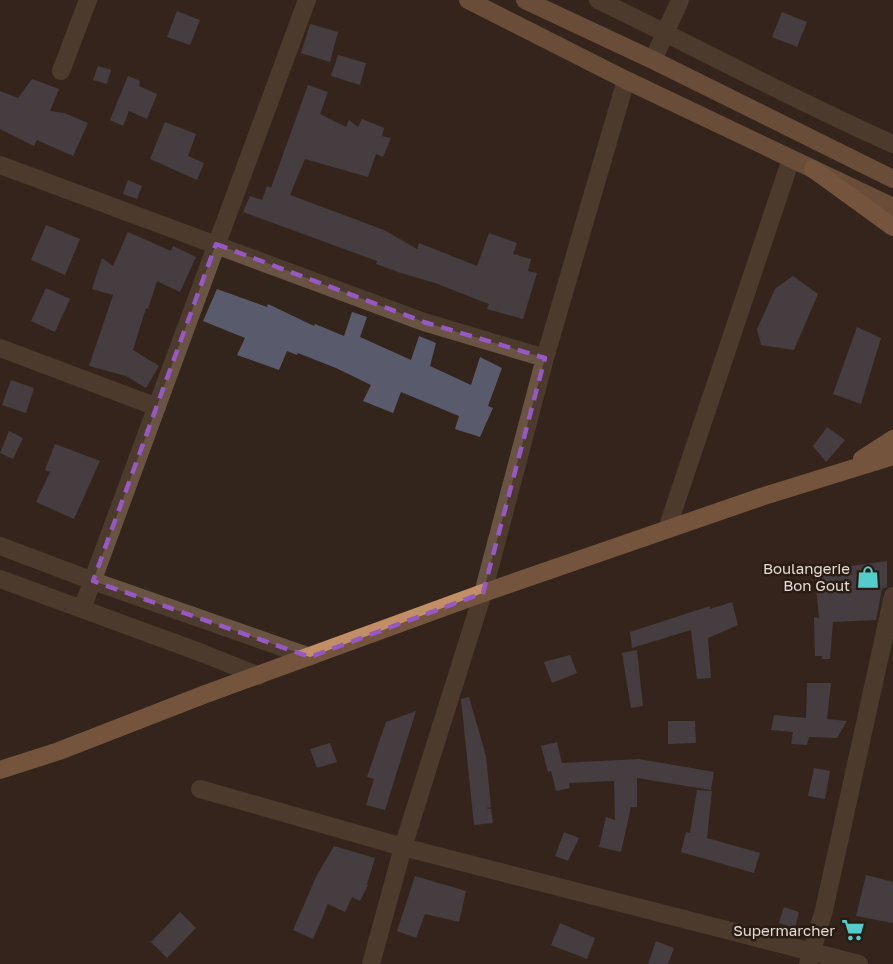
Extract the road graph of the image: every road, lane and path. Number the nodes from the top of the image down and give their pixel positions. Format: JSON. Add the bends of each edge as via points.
{"nodes":[{"id":1,"x":88,"y":0,"type":"edge"},
{"id":2,"x":307,"y":0,"type":"edge"},
{"id":3,"x":468,"y":0,"type":"edge"},
{"id":4,"x":525,"y":0,"type":"edge"},
{"id":5,"x":598,"y":0,"type":"edge"},
{"id":6,"x":680,"y":0,"type":"edge"},
{"id":7,"x":666,"y":32,"type":"junction"},
{"id":8,"x":653,"y":60,"type":"junction"},
{"id":9,"x":61,"y":71,"type":"dead end"},
{"id":10,"x":626,"y":80,"type":"junction"},
{"id":11,"x":893,"y":144,"type":"edge"},
{"id":12,"x":792,"y":159,"type":"junction"},
{"id":13,"x":0,"y":165,"type":"edge"},
{"id":14,"x":813,"y":169,"type":"junction"},
{"id":15,"x":893,"y":179,"type":"edge"},
{"id":16,"x":893,"y":207,"type":"edge"},
{"id":17,"x":893,"y":228,"type":"edge"},
{"id":18,"x":216,"y":244,"type":"junction"},
{"id":19,"x":0,"y":348,"type":"edge"},
{"id":20,"x":545,"y":358,"type":"junction"},
{"id":21,"x":157,"y":407,"type":"junction"},
{"id":22,"x":893,"y":438,"type":"edge"},
{"id":23,"x":893,"y":456,"type":"edge"},
{"id":24,"x":846,"y":469,"type":"junction"},
{"id":25,"x":666,"y":529,"type":"junction"},
{"id":26,"x":0,"y":546,"type":"edge"},
{"id":27,"x":0,"y":579,"type":"edge"},
{"id":28,"x":93,"y":581,"type":"junction"},
{"id":29,"x":483,"y":593,"type":"junction"},
{"id":30,"x":893,"y":596,"type":"edge"},
{"id":31,"x":82,"y":609,"type":"junction"},
{"id":32,"x":310,"y":657,"type":"junction"},
{"id":33,"x":259,"y":676,"type":"junction"},
{"id":34,"x":0,"y":770,"type":"edge"},
{"id":35,"x":200,"y":789,"type":"dead end"},
{"id":36,"x":403,"y":847,"type":"junction"},
{"id":37,"x":810,"y":958,"type":"edge"},
{"id":38,"x":370,"y":964,"type":"edge"},
{"id":39,"x":859,"y":964,"type":"edge"}],
"edges":[{"from":1,"to":9,"type":"street"},
{"from":2,"to":18,"type":"street"},
{"from":3,"to":10,"type":"main road"},
{"from":4,"to":8,"type":"main road"},
{"from":5,"to":7,"type":"street"},
{"from":6,"to":7,"type":"street"},
{"from":7,"to":8,"type":"street"},
{"from":7,"to":11,"type":"street"},
{"from":8,"to":15,"type":"main road"},
{"from":10,"to":12,"type":"main road"},
{"from":10,"to":20,"type":"street"},
{"from":12,"to":14,"type":"main road"},
{"from":12,"to":25,"type":"street"},
{"from":13,"to":18,"type":"street"},
{"from":14,"to":16,"type":"main road"},
{"from":14,"to":17,"type":"highway"},
{"from":18,"to":20,"type":"street","via":[[424,322]]},
{"from":18,"to":21,"type":"street"},
{"from":19,"to":21,"type":"street"},
{"from":20,"to":29,"type":"street"},
{"from":21,"to":28,"type":"street"},
{"from":22,"to":24,"type":"highway"},
{"from":23,"to":24,"type":"highway"},
{"from":24,"to":25,"type":"highway"},
{"from":25,"to":29,"type":"highway"},
{"from":26,"to":28,"type":"street"},
{"from":27,"to":31,"type":"street"},
{"from":28,"to":31,"type":"street"},
{"from":28,"to":32,"type":"street"},
{"from":29,"to":32,"type":"highway"},
{"from":29,"to":36,"type":"street"},
{"from":30,"to":37,"type":"street"},
{"from":31,"to":33,"type":"street"},
{"from":32,"to":33,"type":"highway"},
{"from":33,"to":34,"type":"highway"},
{"from":35,"to":36,"type":"street"},
{"from":36,"to":37,"type":"street"},
{"from":36,"to":38,"type":"street"},
{"from":37,"to":39,"type":"street"}]}
